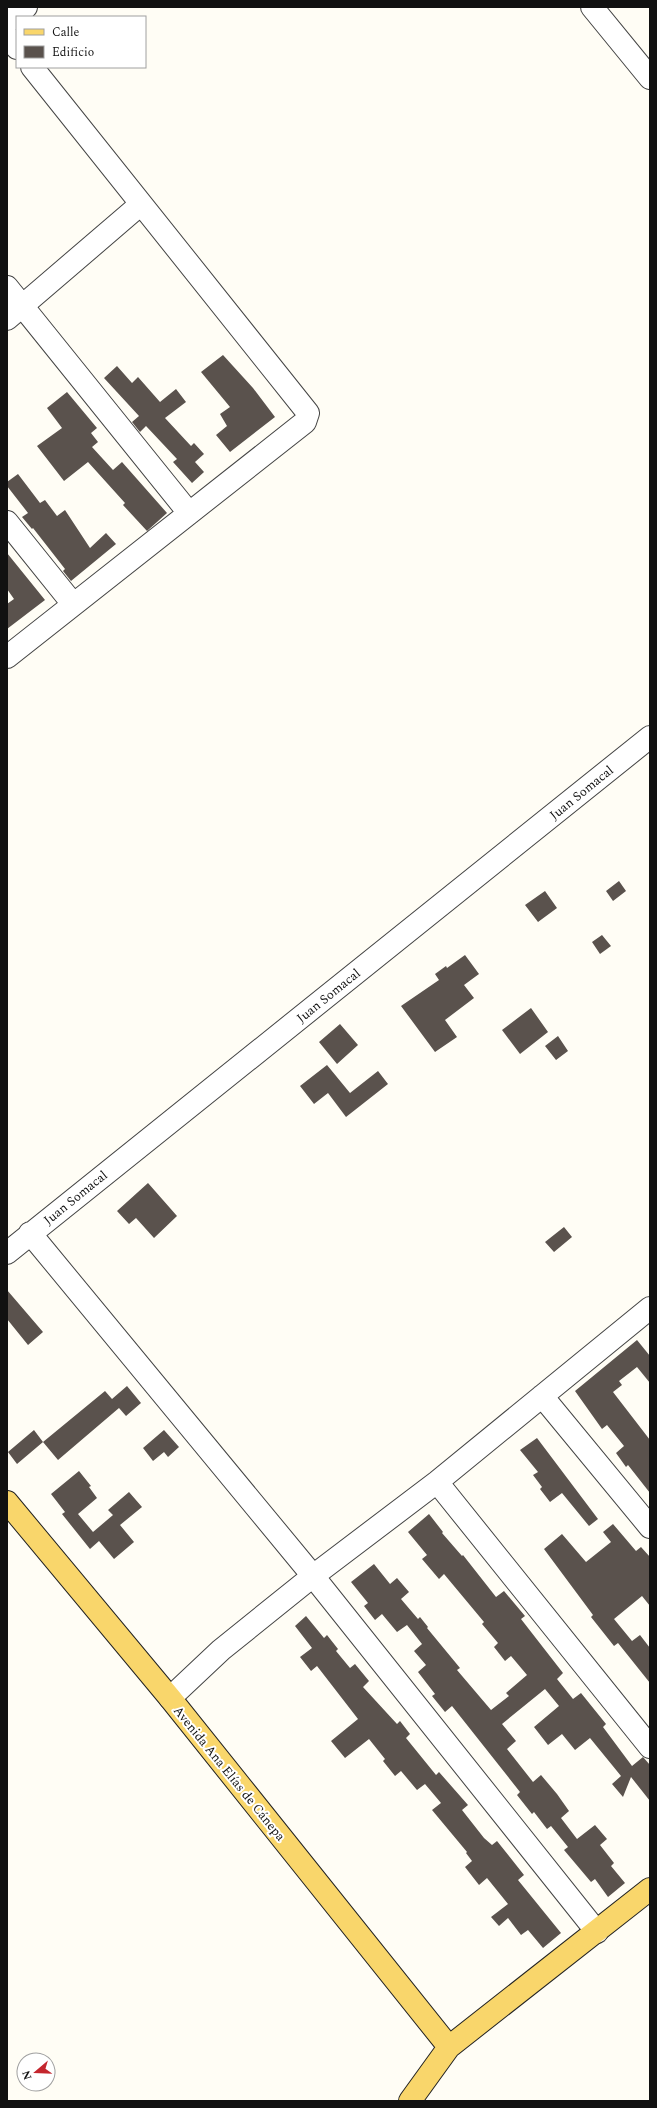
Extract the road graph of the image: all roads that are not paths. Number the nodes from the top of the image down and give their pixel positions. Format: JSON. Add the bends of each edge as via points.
{"nodes":[{"id":1,"x":26,"y":7,"type":"edge"},
{"id":2,"x":592,"y":7,"type":"edge"},
{"id":3,"x":7,"y":22,"type":"edge"},
{"id":4,"x":7,"y":36,"type":"edge"},
{"id":5,"x":16,"y":47,"type":"edge"},
{"id":6,"x":33,"y":68,"type":"edge"},
{"id":7,"x":650,"y":78,"type":"edge"},
{"id":8,"x":141,"y":204,"type":"junction"},
{"id":9,"x":7,"y":287,"type":"edge"},
{"id":10,"x":15,"y":313,"type":"edge"},
{"id":11,"x":189,"y":513,"type":"junction"},
{"id":12,"x":7,"y":522,"type":"edge"},
{"id":13,"x":74,"y":604,"type":"junction"},
{"id":14,"x":7,"y":657,"type":"edge"},
{"id":15,"x":650,"y":737,"type":"edge"},
{"id":16,"x":30,"y":1233,"type":"junction"},
{"id":17,"x":7,"y":1253,"type":"edge"},
{"id":18,"x":649,"y":1310,"type":"edge"},
{"id":19,"x":542,"y":1396,"type":"junction"},
{"id":20,"x":437,"y":1482,"type":"junction"},
{"id":21,"x":7,"y":1502,"type":"edge"},
{"id":22,"x":650,"y":1527,"type":"edge"},
{"id":23,"x":313,"y":1576,"type":"junction"},
{"id":24,"x":170,"y":1698,"type":"junction"},
{"id":25,"x":650,"y":1747,"type":"edge"},
{"id":26,"x":650,"y":1889,"type":"edge"},
{"id":27,"x":597,"y":1932,"type":"junction"},
{"id":28,"x":449,"y":2047,"type":"junction"},
{"id":29,"x":410,"y":2101,"type":"edge"}],
"edges":[{"from":1,"to":3,"type":"street"},
{"from":2,"to":7,"type":"street"},
{"from":4,"to":5,"type":"street"},
{"from":6,"to":8,"type":"street"},
{"from":8,"to":10,"type":"street"},
{"from":8,"to":11,"type":"street","via":[[308,413],[305,422]]},
{"from":9,"to":10,"type":"street"},
{"from":10,"to":11,"type":"street"},
{"from":11,"to":13,"type":"street"},
{"from":12,"to":13,"type":"street"},
{"from":13,"to":14,"type":"street"},
{"from":15,"to":16,"type":"street","name":"Juan Somacal"},
{"from":16,"to":17,"type":"street","name":"Juan Somacal"},
{"from":16,"to":23,"type":"street"},
{"from":18,"to":19,"type":"street"},
{"from":19,"to":20,"type":"street"},
{"from":19,"to":22,"type":"street"},
{"from":20,"to":23,"type":"street"},
{"from":20,"to":25,"type":"street"},
{"from":21,"to":24,"type":"main road","name":"Avenida Ana Elías de Cánepa"},
{"from":23,"to":24,"type":"street","via":[[221,1650]]},
{"from":23,"to":27,"type":"street"},
{"from":24,"to":28,"type":"main road","name":"Avenida Ana Elías de Cánepa"},
{"from":26,"to":27,"type":"main road"},
{"from":27,"to":28,"type":"main road"},
{"from":28,"to":29,"type":"main road"}]}
